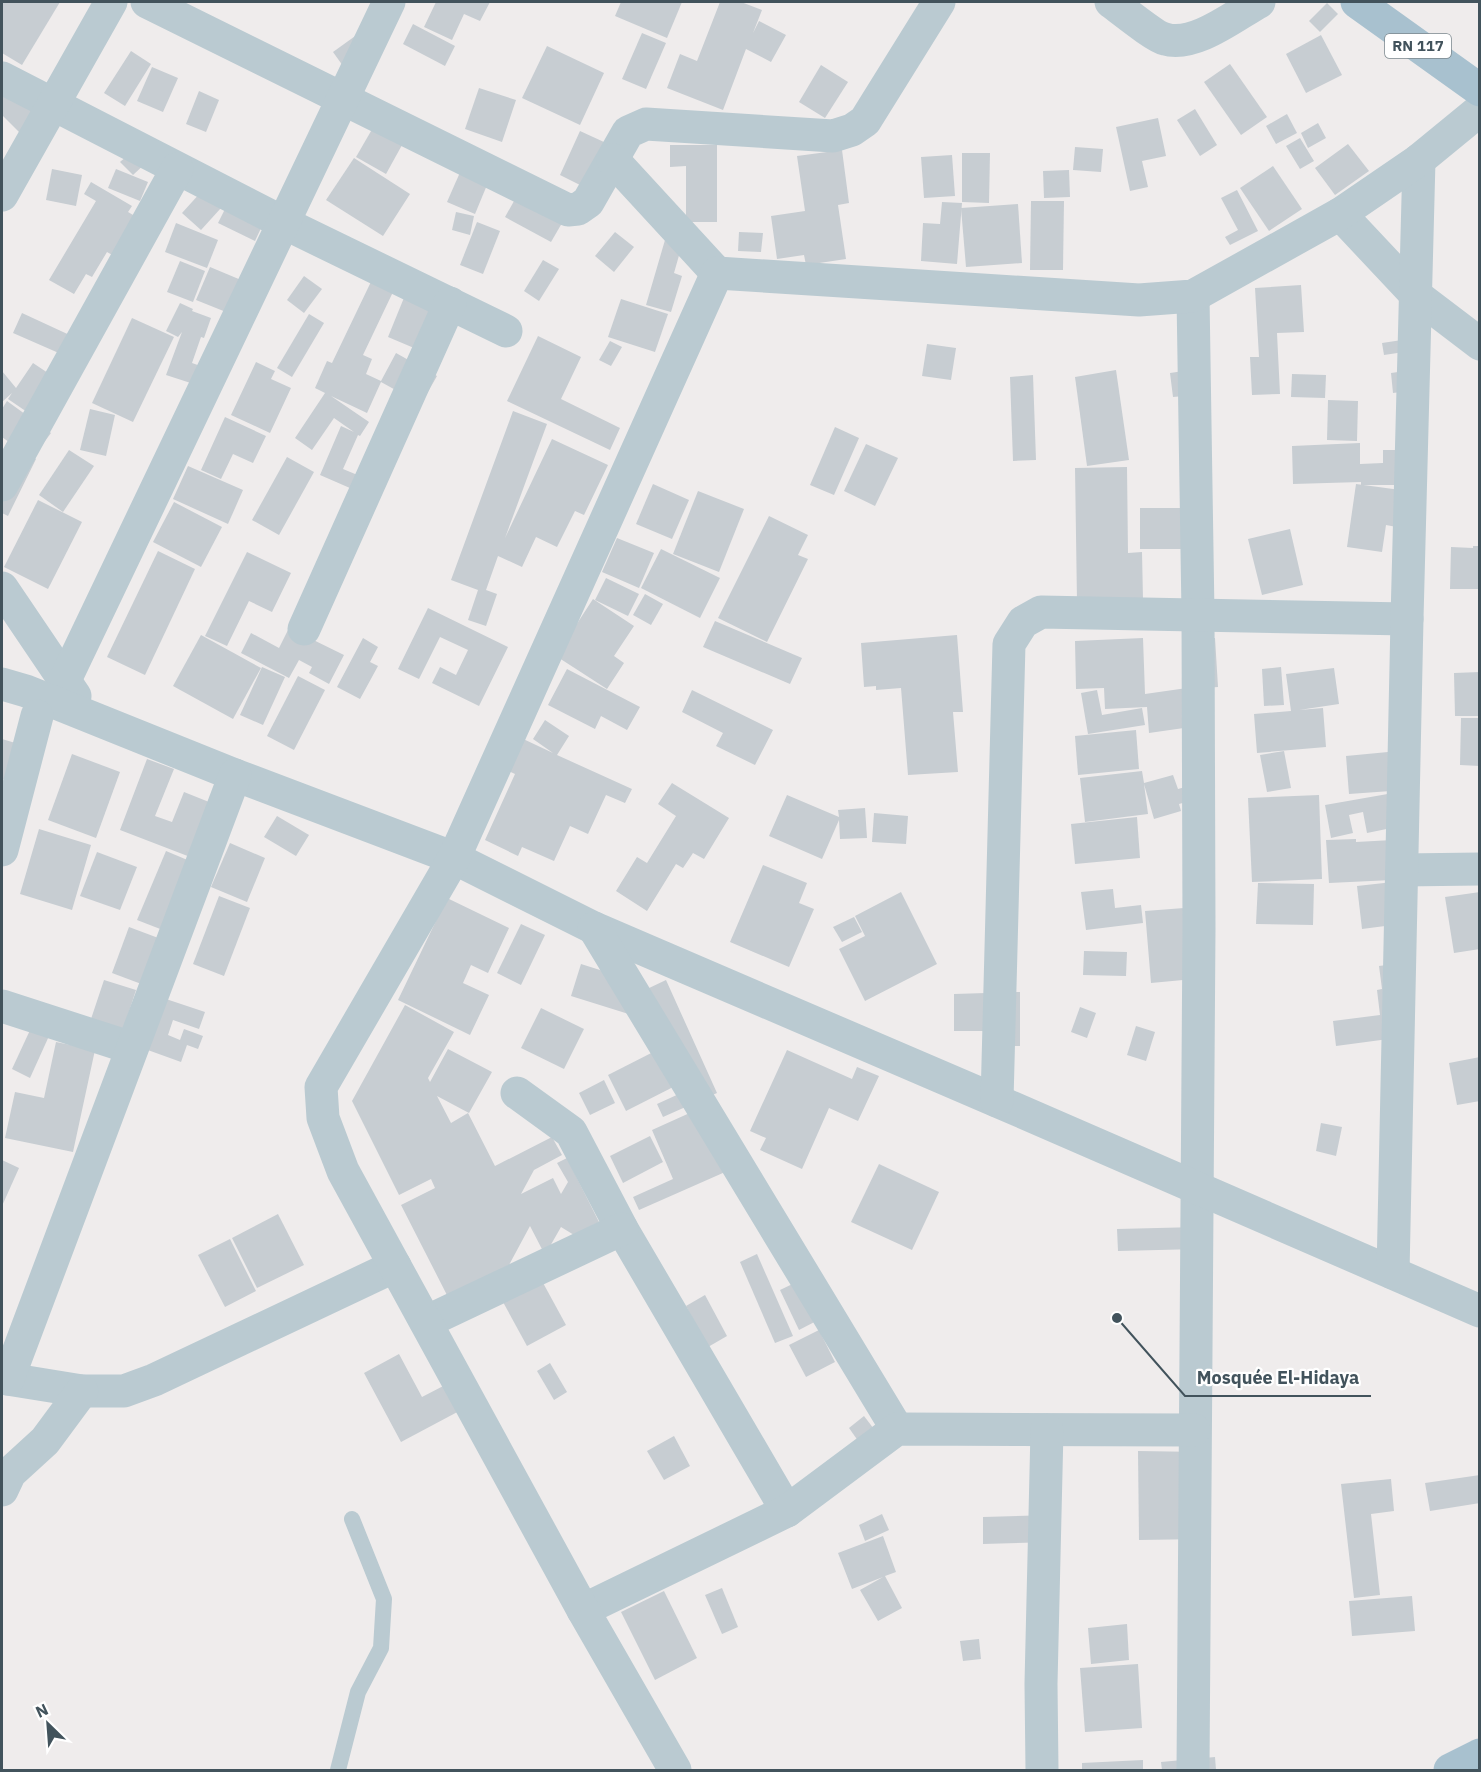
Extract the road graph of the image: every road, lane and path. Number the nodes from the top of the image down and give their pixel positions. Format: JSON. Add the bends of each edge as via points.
{"nodes":[{"id":1,"x":111,"y":2,"type":"edge"},
{"id":2,"x":147,"y":2,"type":"edge"},
{"id":3,"x":389,"y":2,"type":"edge"},
{"id":4,"x":939,"y":2,"type":"edge"},
{"id":5,"x":1111,"y":2,"type":"edge"},
{"id":6,"x":1259,"y":2,"type":"edge"},
{"id":7,"x":1357,"y":2,"type":"edge"},
{"id":8,"x":2,"y":78,"type":"edge"},
{"id":9,"x":1479,"y":90,"type":"edge"},
{"id":10,"x":343,"y":97,"type":"junction"},
{"id":11,"x":52,"y":105,"type":"junction"},
{"id":12,"x":1479,"y":110,"type":"edge"},
{"id":13,"x":613,"y":160,"type":"junction"},
{"id":14,"x":1419,"y":160,"type":"junction"},
{"id":15,"x":177,"y":169,"type":"junction"},
{"id":16,"x":2,"y":195,"type":"edge"},
{"id":17,"x":1340,"y":214,"type":"junction"},
{"id":18,"x":284,"y":223,"type":"junction"},
{"id":19,"x":717,"y":273,"type":"junction"},
{"id":20,"x":1193,"y":296,"type":"junction"},
{"id":21,"x":1417,"y":296,"type":"junction"},
{"id":22,"x":450,"y":303,"type":"junction"},
{"id":23,"x":506,"y":331,"type":"dead end"},
{"id":24,"x":1479,"y":344,"type":"edge"},
{"id":25,"x":2,"y":485,"type":"edge"},
{"id":26,"x":2,"y":588,"type":"edge"},
{"id":27,"x":1198,"y":614,"type":"junction"},
{"id":28,"x":1407,"y":619,"type":"junction"},
{"id":29,"x":304,"y":629,"type":"dead end"},
{"id":30,"x":65,"y":680,"type":"junction"},
{"id":31,"x":2,"y":684,"type":"edge"},
{"id":32,"x":37,"y":716,"type":"dead end"},
{"id":33,"x":87,"y":716,"type":"junction"},
{"id":34,"x":235,"y":775,"type":"junction"},
{"id":35,"x":2,"y":850,"type":"edge"},
{"id":36,"x":454,"y":858,"type":"junction"},
{"id":37,"x":1479,"y":869,"type":"edge"},
{"id":38,"x":1402,"y":870,"type":"junction"},
{"id":39,"x":594,"y":928,"type":"junction"},
{"id":40,"x":2,"y":1006,"type":"edge"},
{"id":41,"x":132,"y":1048,"type":"junction"},
{"id":42,"x":517,"y":1092,"type":"dead end"},
{"id":43,"x":997,"y":1101,"type":"junction"},
{"id":44,"x":1196,"y":1188,"type":"junction"},
{"id":45,"x":622,"y":1229,"type":"junction"},
{"id":46,"x":395,"y":1266,"type":"junction"},
{"id":47,"x":1393,"y":1274,"type":"junction"},
{"id":48,"x":1479,"y":1311,"type":"edge"},
{"id":49,"x":426,"y":1322,"type":"junction"},
{"id":50,"x":5,"y":1378,"type":"edge"},
{"id":51,"x":82,"y":1391,"type":"junction"},
{"id":52,"x":897,"y":1429,"type":"junction"},
{"id":53,"x":1047,"y":1430,"type":"junction"},
{"id":54,"x":1194,"y":1430,"type":"junction"},
{"id":55,"x":2,"y":1490,"type":"edge"},
{"id":56,"x":788,"y":1511,"type":"junction"},
{"id":57,"x":352,"y":1519,"type":"dead end"},
{"id":58,"x":583,"y":1610,"type":"junction"},
{"id":59,"x":1479,"y":1755,"type":"edge"},
{"id":60,"x":338,"y":1770,"type":"edge"},
{"id":61,"x":675,"y":1770,"type":"edge"},
{"id":62,"x":1042,"y":1770,"type":"edge"},
{"id":63,"x":1193,"y":1770,"type":"edge"},
{"id":64,"x":1450,"y":1770,"type":"edge"}],
"edges":[{"from":1,"to":11,"type":"street"},
{"from":2,"to":10,"type":"street"},
{"from":3,"to":10,"type":"street"},
{"from":4,"to":13,"type":"street","via":[[865,121],[852,130],[833,136],[646,124],[628,132]]},
{"from":5,"to":6,"type":"street","via":[[1163,39],[1180,41],[1196,38]]},
{"from":7,"to":9,"type":"main road","number":"RN 117"},
{"from":8,"to":11,"type":"street"},
{"from":10,"to":13,"type":"street","via":[[568,210],[588,202]]},
{"from":10,"to":18,"type":"street"},
{"from":11,"to":15,"type":"street"},
{"from":11,"to":16,"type":"street"},
{"from":12,"to":14,"type":"street"},
{"from":13,"to":19,"type":"street"},
{"from":14,"to":17,"type":"street"},
{"from":14,"to":21,"type":"street"},
{"from":15,"to":18,"type":"street"},
{"from":15,"to":25,"type":"street"},
{"from":17,"to":20,"type":"street"},
{"from":17,"to":21,"type":"street"},
{"from":18,"to":22,"type":"street"},
{"from":18,"to":30,"type":"street"},
{"from":19,"to":20,"type":"street","via":[[1139,300]]},
{"from":19,"to":36,"type":"street"},
{"from":20,"to":27,"type":"street"},
{"from":21,"to":24,"type":"street"},
{"from":21,"to":28,"type":"street"},
{"from":22,"to":23,"type":"street"},
{"from":22,"to":29,"type":"street"},
{"from":26,"to":30,"type":"street"},
{"from":27,"to":28,"type":"street"},
{"from":27,"to":43,"type":"street","via":[[1041,612],[1023,622],[1009,644]]},
{"from":27,"to":44,"type":"street"},
{"from":28,"to":38,"type":"street"},
{"from":30,"to":33,"type":"street"},
{"from":31,"to":33,"type":"street"},
{"from":32,"to":35,"type":"street"},
{"from":33,"to":34,"type":"street"},
{"from":34,"to":36,"type":"street"},
{"from":34,"to":41,"type":"street"},
{"from":36,"to":39,"type":"street"},
{"from":36,"to":46,"type":"street","via":[[321,1087],[323,1118],[343,1171]]},
{"from":37,"to":38,"type":"street"},
{"from":38,"to":47,"type":"street"},
{"from":39,"to":43,"type":"street"},
{"from":39,"to":52,"type":"street"},
{"from":40,"to":41,"type":"street"},
{"from":41,"to":50,"type":"street"},
{"from":42,"to":45,"type":"street","via":[[571,1132]]},
{"from":43,"to":44,"type":"street"},
{"from":44,"to":47,"type":"street"},
{"from":44,"to":54,"type":"street"},
{"from":45,"to":49,"type":"street"},
{"from":45,"to":56,"type":"street"},
{"from":46,"to":49,"type":"street"},
{"from":46,"to":51,"type":"street","via":[[154,1380],[124,1391]]},
{"from":47,"to":48,"type":"street"},
{"from":49,"to":58,"type":"street"},
{"from":50,"to":51,"type":"street"},
{"from":51,"to":55,"type":"street","via":[[45,1441],[10,1473]]},
{"from":52,"to":53,"type":"street"},
{"from":52,"to":56,"type":"street"},
{"from":53,"to":54,"type":"street"},
{"from":53,"to":62,"type":"street"},
{"from":54,"to":63,"type":"street"},
{"from":56,"to":58,"type":"street"},
{"from":57,"to":60,"type":"lane","via":[[384,1599],[381,1648],[358,1692]]},
{"from":58,"to":61,"type":"street"},
{"from":59,"to":64,"type":"main road"}]}
